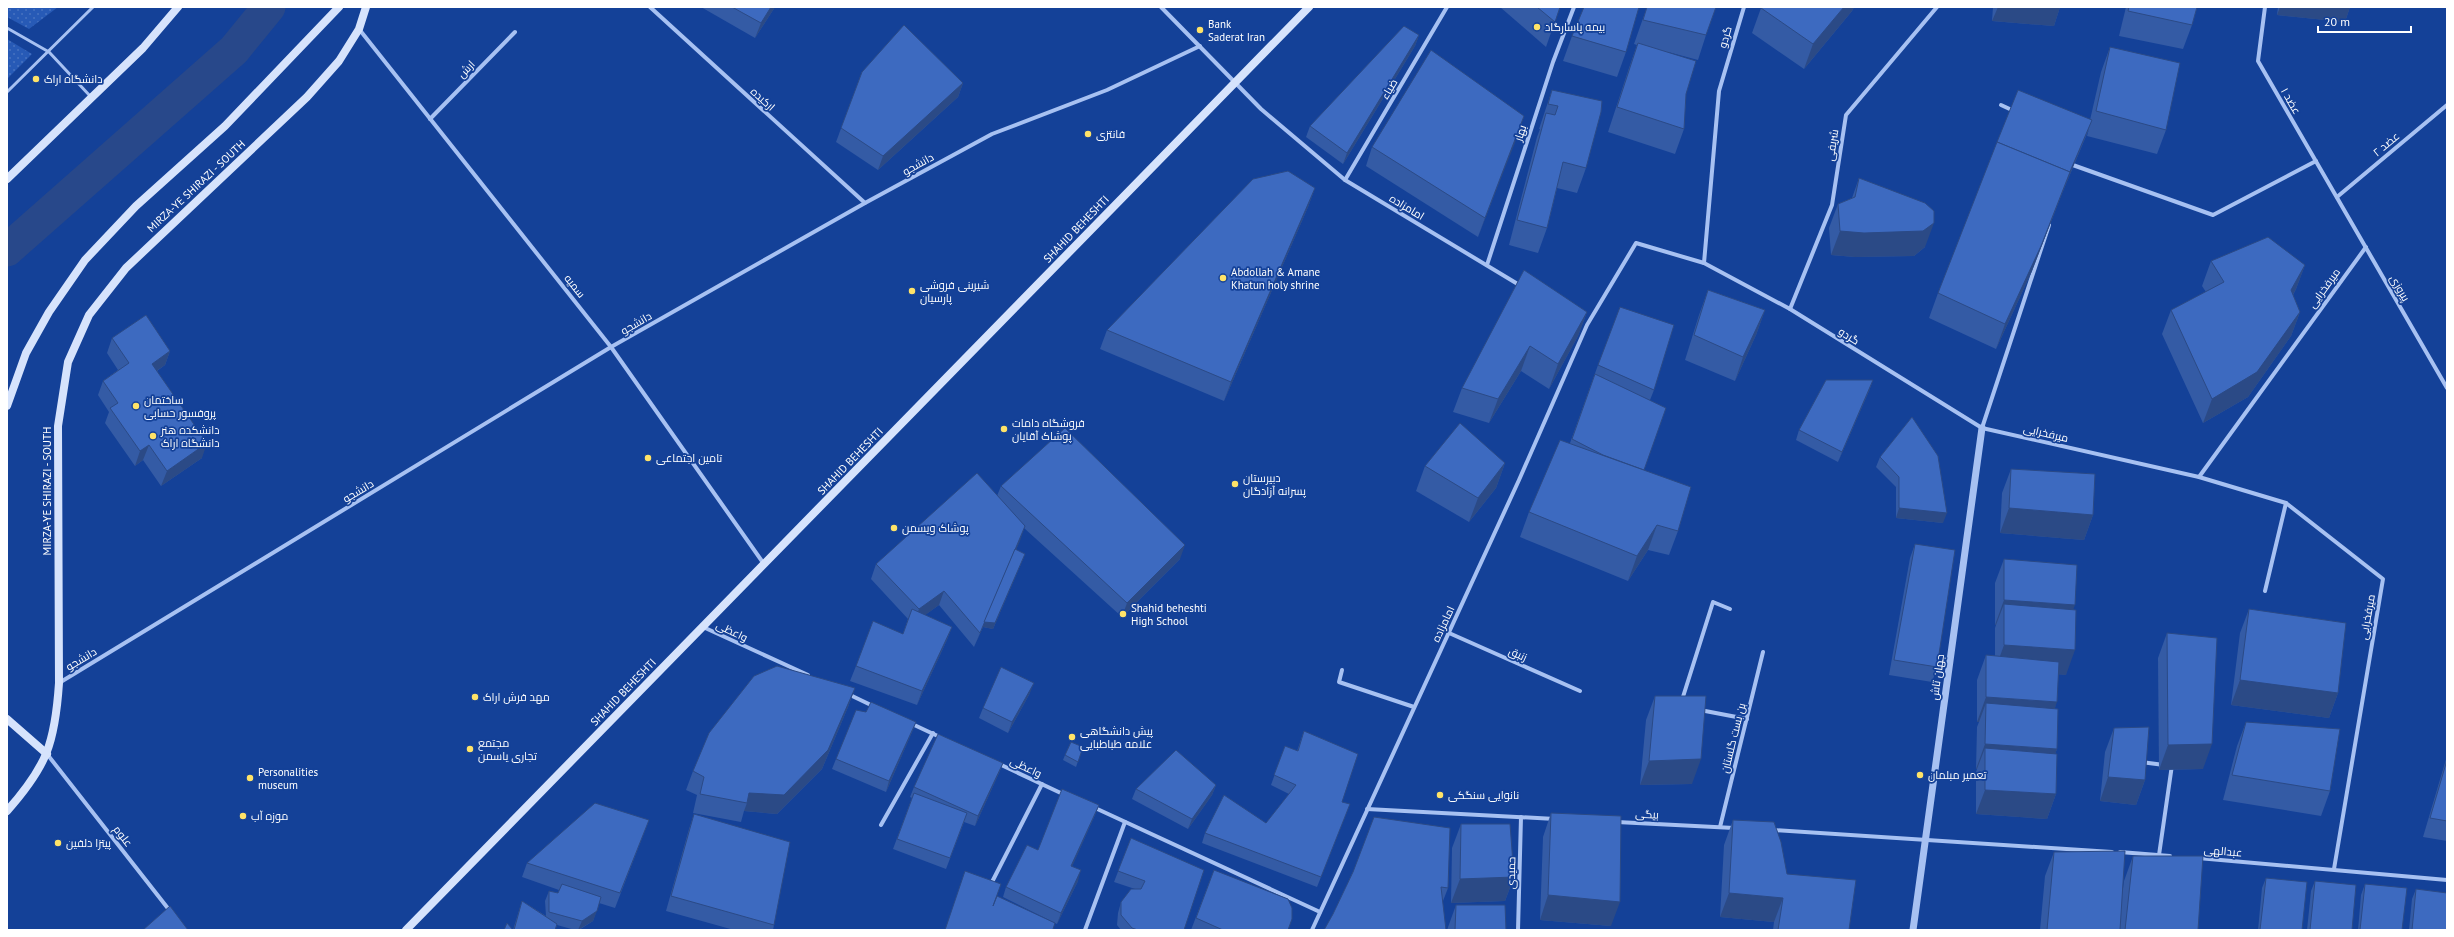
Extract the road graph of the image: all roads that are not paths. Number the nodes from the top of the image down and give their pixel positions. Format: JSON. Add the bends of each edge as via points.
{"nodes":[{"id":1,"x":93,"y":7,"type":"edge"},
{"id":2,"x":178,"y":7,"type":"edge"},
{"id":3,"x":339,"y":7,"type":"edge"},
{"id":4,"x":366,"y":7,"type":"edge"},
{"id":5,"x":650,"y":7,"type":"edge"},
{"id":6,"x":1161,"y":7,"type":"edge"},
{"id":7,"x":1310,"y":7,"type":"edge"},
{"id":8,"x":1447,"y":7,"type":"edge"},
{"id":9,"x":1574,"y":7,"type":"edge"},
{"id":10,"x":1744,"y":7,"type":"edge"},
{"id":11,"x":1937,"y":7,"type":"edge"},
{"id":12,"x":2265,"y":7,"type":"edge"},
{"id":13,"x":7,"y":28,"type":"edge"},
{"id":14,"x":359,"y":29,"type":"junction"},
{"id":15,"x":515,"y":32,"type":"dead end"},
{"id":16,"x":1200,"y":46,"type":"junction"},
{"id":17,"x":49,"y":52,"type":"junction"},
{"id":18,"x":1235,"y":82,"type":"junction"},
{"id":19,"x":7,"y":92,"type":"edge"},
{"id":20,"x":92,"y":98,"type":"junction"},
{"id":21,"x":2001,"y":105,"type":"dead end"},
{"id":22,"x":2447,"y":105,"type":"edge"},
{"id":23,"x":2022,"y":114,"type":"edge"},
{"id":24,"x":430,"y":119,"type":"junction"},
{"id":25,"x":2072,"y":158,"type":"edge"},
{"id":26,"x":2316,"y":161,"type":"junction"},
{"id":27,"x":2069,"y":164,"type":"junction"},
{"id":28,"x":2067,"y":172,"type":"edge"},
{"id":29,"x":7,"y":178,"type":"edge"},
{"id":30,"x":1345,"y":180,"type":"junction"},
{"id":31,"x":2337,"y":197,"type":"junction"},
{"id":32,"x":865,"y":203,"type":"junction"},
{"id":33,"x":1832,"y":206,"type":"junction"},
{"id":34,"x":1839,"y":208,"type":"edge"},
{"id":35,"x":2052,"y":217,"type":"edge"},
{"id":36,"x":1636,"y":243,"type":"joint"},
{"id":37,"x":2366,"y":247,"type":"junction"},
{"id":38,"x":1704,"y":263,"type":"junction"},
{"id":39,"x":1487,"y":265,"type":"junction"},
{"id":40,"x":1527,"y":289,"type":"edge"},
{"id":41,"x":1790,"y":310,"type":"junction"},
{"id":42,"x":1580,"y":321,"type":"edge"},
{"id":43,"x":1587,"y":325,"type":"junction"},
{"id":44,"x":612,"y":347,"type":"junction"},
{"id":45,"x":2447,"y":388,"type":"edge"},
{"id":46,"x":7,"y":406,"type":"edge"},
{"id":47,"x":1982,"y":428,"type":"junction"},
{"id":48,"x":2199,"y":477,"type":"junction"},
{"id":49,"x":2286,"y":503,"type":"junction"},
{"id":50,"x":764,"y":564,"type":"junction"},
{"id":51,"x":2265,"y":591,"type":"dead end"},
{"id":52,"x":1730,"y":609,"type":"dead end"},
{"id":53,"x":703,"y":627,"type":"junction"},
{"id":54,"x":1449,"y":633,"type":"junction"},
{"id":55,"x":1762,"y":652,"type":"dead end"},
{"id":56,"x":1342,"y":670,"type":"dead end"},
{"id":57,"x":811,"y":677,"type":"edge"},
{"id":58,"x":59,"y":684,"type":"junction"},
{"id":59,"x":839,"y":690,"type":"edge"},
{"id":60,"x":1580,"y":691,"type":"dead end"},
{"id":61,"x":875,"y":707,"type":"edge"},
{"id":62,"x":1414,"y":707,"type":"junction"},
{"id":63,"x":1680,"y":707,"type":"edge"},
{"id":64,"x":1695,"y":710,"type":"edge"},
{"id":65,"x":7,"y":719,"type":"edge"},
{"id":66,"x":1747,"y":719,"type":"junction"},
{"id":67,"x":904,"y":720,"type":"edge"},
{"id":68,"x":933,"y":733,"type":"junction"},
{"id":69,"x":946,"y":740,"type":"edge"},
{"id":70,"x":47,"y":754,"type":"junction"},
{"id":71,"x":2173,"y":758,"type":"edge"},
{"id":72,"x":994,"y":762,"type":"edge"},
{"id":73,"x":2138,"y":762,"type":"edge"},
{"id":74,"x":2172,"y":766,"type":"junction"},
{"id":75,"x":1042,"y":784,"type":"junction"},
{"id":76,"x":1070,"y":797,"type":"edge"},
{"id":77,"x":1090,"y":806,"type":"edge"},
{"id":78,"x":1367,"y":809,"type":"junction"},
{"id":79,"x":7,"y":811,"type":"edge"},
{"id":80,"x":1521,"y":817,"type":"junction"},
{"id":81,"x":1561,"y":819,"type":"edge"},
{"id":82,"x":1126,"y":822,"type":"junction"},
{"id":83,"x":1609,"y":822,"type":"edge"},
{"id":84,"x":880,"y":825,"type":"dead end"},
{"id":85,"x":1720,"y":827,"type":"junction"},
{"id":86,"x":1736,"y":828,"type":"edge"},
{"id":87,"x":1768,"y":830,"type":"edge"},
{"id":88,"x":1925,"y":839,"type":"junction"},
{"id":89,"x":2159,"y":855,"type":"junction"},
{"id":90,"x":2175,"y":856,"type":"edge"},
{"id":91,"x":2191,"y":858,"type":"edge"},
{"id":92,"x":2334,"y":869,"type":"junction"},
{"id":93,"x":2447,"y":880,"type":"edge"},
{"id":94,"x":991,"y":884,"type":"edge"},
{"id":95,"x":1320,"y":912,"type":"junction"},
{"id":96,"x":175,"y":917,"type":"edge"},
{"id":97,"x":406,"y":930,"type":"edge"},
{"id":98,"x":1085,"y":930,"type":"edge"},
{"id":99,"x":1312,"y":930,"type":"edge"},
{"id":100,"x":1518,"y":930,"type":"edge"},
{"id":101,"x":1913,"y":930,"type":"edge"}],
"edges":[{"from":1,"to":17,"type":"lane"},
{"from":2,"to":20,"type":"main road","via":[[143,48]]},
{"from":3,"to":46,"type":"main road","via":[[225,126],[136,206],[85,260],[49,312],[26,353]]},
{"from":4,"to":14,"type":"main road","name":"MIRZA-YE SHIRAZI - SOUTH"},
{"from":5,"to":32,"type":"street","name":"ارکیده"},
{"from":6,"to":16,"type":"street"},
{"from":7,"to":18,"type":"main road","name":"SHAHID BEHESHTI"},
{"from":8,"to":30,"type":"street","name":"ضیاء"},
{"from":9,"to":39,"type":"street","name":"بهار","via":[[1553,62]]},
{"from":10,"to":38,"type":"street","name":"گردو","via":[[1720,91]]},
{"from":11,"to":33,"type":"street","name":"شریفی","via":[[1846,115]]},
{"from":12,"to":26,"type":"street","name":"عضد ۱","via":[[2258,61]]},
{"from":13,"to":17,"type":"lane"},
{"from":14,"to":24,"type":"street","name":"سمیه"},
{"from":14,"to":58,"type":"main road","name":"MIRZA-YE SHIRAZI - SOUTH","via":[[339,61],[307,97],[126,268],[89,315],[68,362],[58,426]]},
{"from":15,"to":24,"type":"street","name":"ارش"},
{"from":16,"to":18,"type":"street"},
{"from":16,"to":32,"type":"street","name":"دانشجو","via":[[1107,90],[992,134]]},
{"from":17,"to":19,"type":"lane"},
{"from":17,"to":20,"type":"lane"},
{"from":18,"to":30,"type":"street","name":"امامزاده","via":[[1261,109]]},
{"from":18,"to":50,"type":"main road","name":"SHAHID BEHESHTI"},
{"from":20,"to":29,"type":"main road"},
{"from":21,"to":23,"type":"street"},
{"from":22,"to":31,"type":"street","name":"عضد ۲"},
{"from":24,"to":44,"type":"street","name":"سمیه"},
{"from":25,"to":27,"type":"street"},
{"from":26,"to":27,"type":"street","via":[[2213,215]]},
{"from":26,"to":31,"type":"street","name":"عضد ۱"},
{"from":27,"to":28,"type":"street"},
{"from":30,"to":39,"type":"street","name":"امامزاده"},
{"from":31,"to":37,"type":"street","name":"پیروزی"},
{"from":32,"to":44,"type":"street","name":"دانشجو"},
{"from":33,"to":34,"type":"street"},
{"from":33,"to":41,"type":"street","name":"شریفی"},
{"from":35,"to":47,"type":"street"},
{"from":36,"to":38,"type":"street","name":"گردو"},
{"from":36,"to":43,"type":"street","name":"امامزاده"},
{"from":37,"to":45,"type":"street","name":"پیروزی"},
{"from":37,"to":48,"type":"street","name":"میرفخرایی"},
{"from":38,"to":41,"type":"street","name":"گردو"},
{"from":39,"to":40,"type":"street","name":"امامزاده"},
{"from":41,"to":47,"type":"street","name":"گردو"},
{"from":42,"to":43,"type":"street"},
{"from":43,"to":54,"type":"street","name":"امامزاده"},
{"from":44,"to":50,"type":"street","name":"سمیه"},
{"from":44,"to":58,"type":"street","name":"دانشجو"},
{"from":47,"to":48,"type":"street","name":"میرفخرایی"},
{"from":47,"to":88,"type":"street","name":"جهان تاش"},
{"from":48,"to":49,"type":"street","name":"میرفخرایی"},
{"from":49,"to":51,"type":"street"},
{"from":49,"to":92,"type":"street","name":"میرفخرایی","via":[[2383,579]]},
{"from":50,"to":53,"type":"main road","name":"SHAHID BEHESHTI"},
{"from":52,"to":63,"type":"street","via":[[1713,602]]},
{"from":53,"to":57,"type":"street","name":"واعظی"},
{"from":53,"to":97,"type":"main road","name":"SHAHID BEHESHTI"},
{"from":54,"to":60,"type":"street","name":"زنبق"},
{"from":54,"to":62,"type":"street","name":"امامزاده"},
{"from":55,"to":66,"type":"street","name":"بن بست گلستان"},
{"from":56,"to":62,"type":"street","via":[[1339,682]]},
{"from":58,"to":70,"type":"main road","name":"MIRZA-YE SHIRAZI - SOUTH","via":[[57,722]]},
{"from":59,"to":61,"type":"street"},
{"from":62,"to":78,"type":"street","name":"امامزاده"},
{"from":64,"to":66,"type":"street"},
{"from":65,"to":70,"type":"main road"},
{"from":66,"to":85,"type":"street","name":"بن بست گلستان"},
{"from":67,"to":68,"type":"street"},
{"from":68,"to":69,"type":"street"},
{"from":68,"to":84,"type":"street"},
{"from":70,"to":79,"type":"main road","name":"MIRZA-YE SHIRAZI - SOUTH","via":[[31,783]]},
{"from":70,"to":96,"type":"street","name":"علوم"},
{"from":71,"to":74,"type":"street"},
{"from":72,"to":75,"type":"street","name":"واعظی"},
{"from":73,"to":74,"type":"street"},
{"from":74,"to":89,"type":"street"},
{"from":75,"to":76,"type":"street","name":"واعظی"},
{"from":75,"to":94,"type":"street"},
{"from":77,"to":82,"type":"street"},
{"from":78,"to":80,"type":"street"},
{"from":78,"to":95,"type":"street","name":"امامزاده"},
{"from":80,"to":81,"type":"street"},
{"from":80,"to":100,"type":"street","name":"حمیدی"},
{"from":82,"to":95,"type":"street"},
{"from":82,"to":98,"type":"street"},
{"from":83,"to":85,"type":"street","name":"بیگی"},
{"from":85,"to":86,"type":"street","name":"بیگی"},
{"from":87,"to":88,"type":"street"},
{"from":88,"to":89,"type":"street"},
{"from":88,"to":101,"type":"street","name":"جهان تاش"},
{"from":89,"to":90,"type":"street"},
{"from":91,"to":92,"type":"street","name":"عبدالهی"},
{"from":92,"to":93,"type":"street","name":"عبدالهی"},
{"from":95,"to":99,"type":"street","name":"امامزاده"}]}
